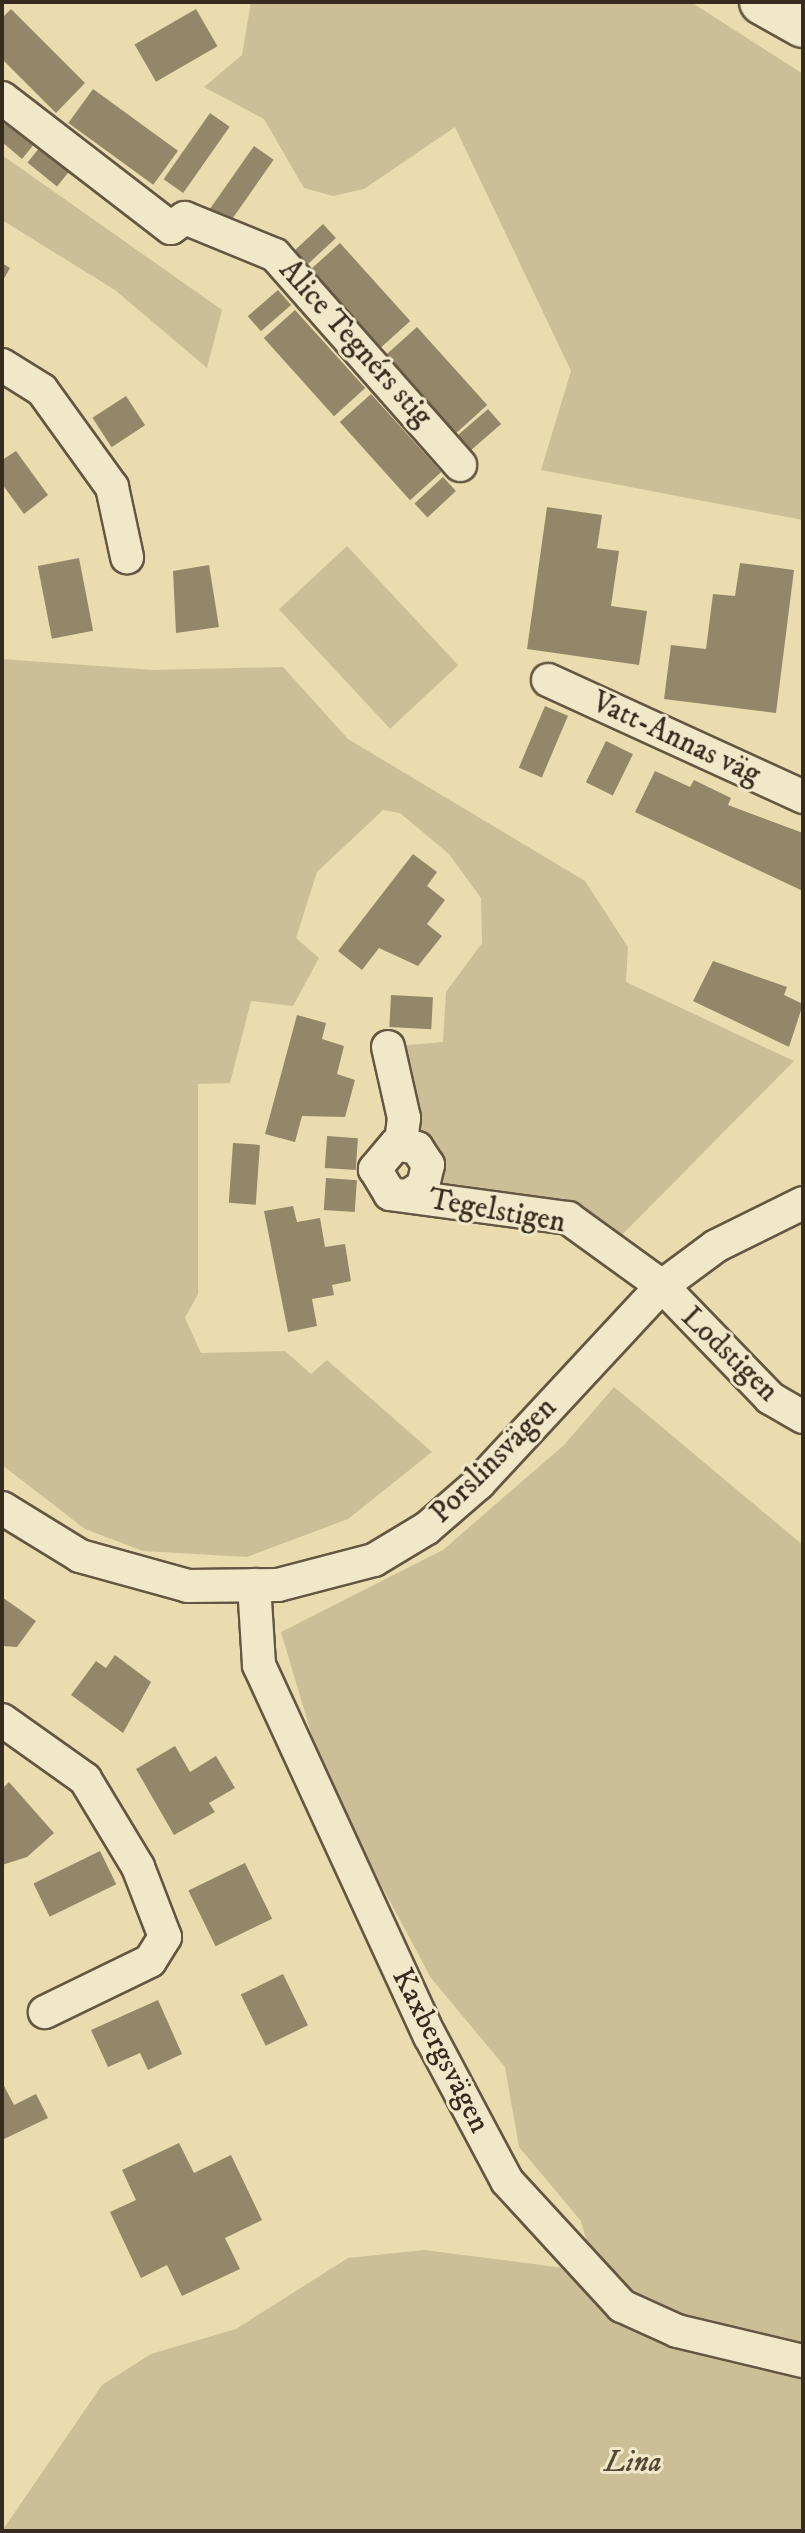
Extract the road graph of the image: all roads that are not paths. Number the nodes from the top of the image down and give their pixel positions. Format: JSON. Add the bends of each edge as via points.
{"nodes":[{"id":1,"x":762,"y":2,"type":"edge"},
{"id":2,"x":803,"y":25,"type":"edge"},
{"id":3,"x":2,"y":98,"type":"edge"},
{"id":4,"x":2,"y":365,"type":"edge"},
{"id":5,"x":460,"y":465,"type":"dead end"},
{"id":6,"x":127,"y":557,"type":"dead end"},
{"id":7,"x":548,"y":680,"type":"dead end"},
{"id":8,"x":803,"y":797,"type":"edge"},
{"id":9,"x":388,"y":1047,"type":"dead end"},
{"id":10,"x":803,"y":1203,"type":"edge"},
{"id":11,"x":662,"y":1286,"type":"junction"},
{"id":12,"x":803,"y":1417,"type":"edge"},
{"id":13,"x":2,"y":1508,"type":"edge"},
{"id":14,"x":254,"y":1585,"type":"junction"},
{"id":15,"x":2,"y":1720,"type":"edge"},
{"id":16,"x":45,"y":2012,"type":"dead end"},
{"id":17,"x":803,"y":2361,"type":"edge"}],
"edges":[{"from":1,"to":2,"type":"street"},
{"from":3,"to":5,"type":"street","name":"Alice Tegnérs stig","via":[[171,228],[185,218],[275,255]]},
{"from":4,"to":6,"type":"street","via":[[42,390],[112,487]]},
{"from":7,"to":8,"type":"street","name":"Vatt-Annas väg"},
{"from":9,"to":11,"type":"street","name":"Tegelstigen","via":[[404,1118],[401,1143],[417,1148],[428,1165],[423,1186],[408,1196],[568,1218]]},
{"from":10,"to":11,"type":"street","name":"Porslinsvägen","via":[[716,1246]]},
{"from":11,"to":12,"type":"street","name":"Lodstigen","via":[[770,1398]]},
{"from":11,"to":14,"type":"street","name":"Porslinsvägen","via":[[427,1528],[374,1560],[321,1577]]},
{"from":13,"to":14,"type":"street","name":"Porslinsvägen","via":[[80,1556],[134,1575],[188,1586]]},
{"from":14,"to":17,"type":"street","name":"Kaxbergsvägen","via":[[259,1665],[430,2036],[507,2181],[622,2306],[677,2331]]},
{"from":15,"to":16,"type":"street","via":[[85,1779],[138,1867],[165,1937],[150,1961]]}]}
